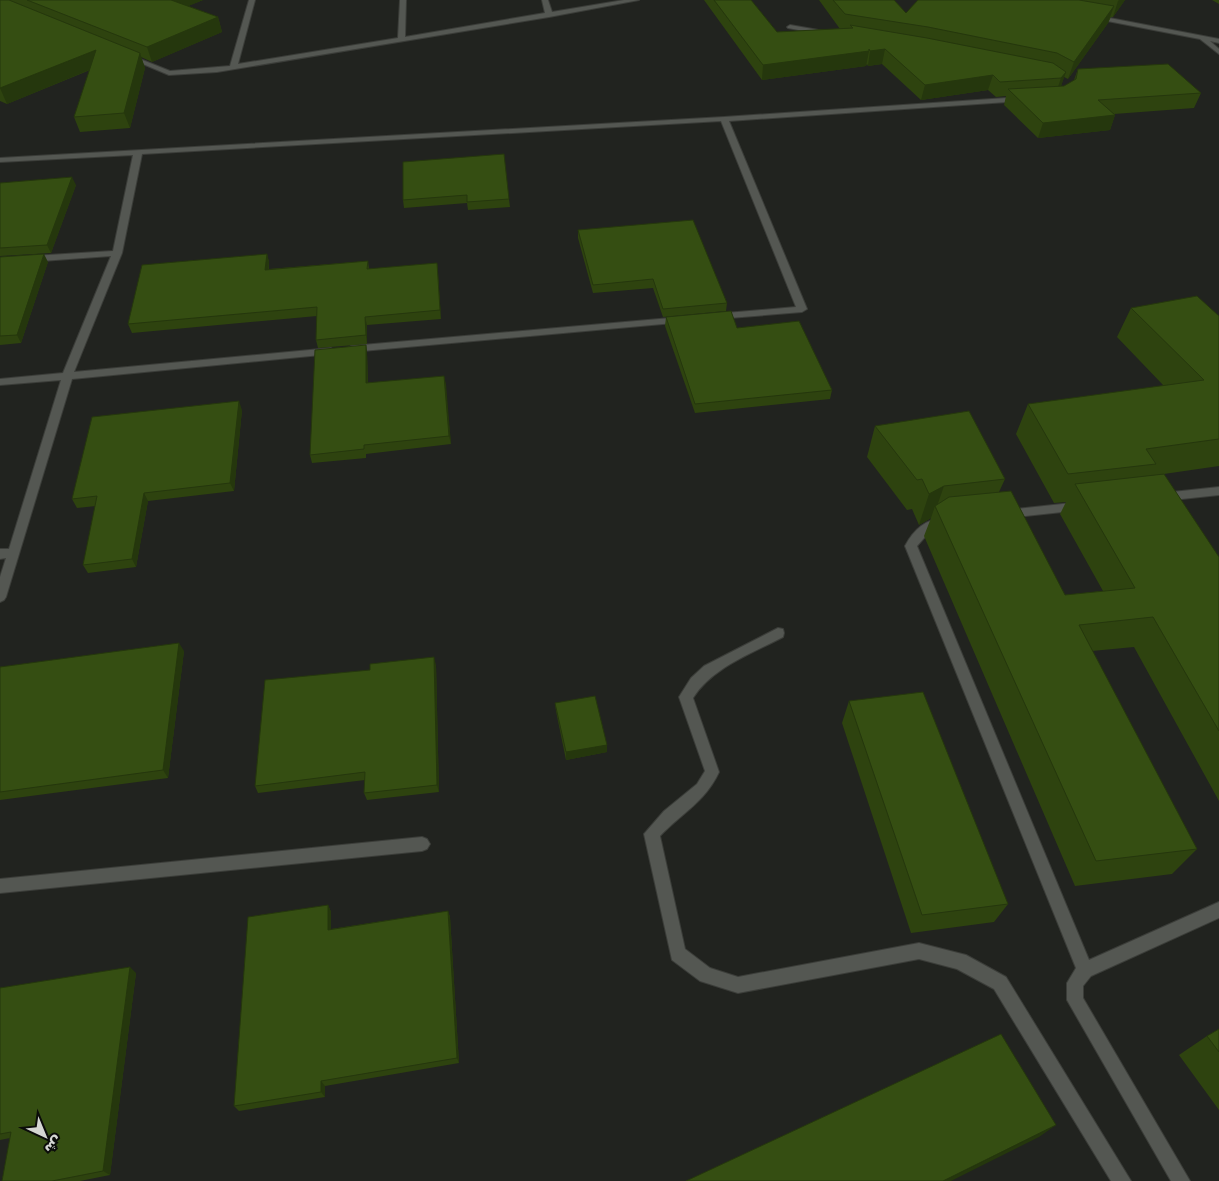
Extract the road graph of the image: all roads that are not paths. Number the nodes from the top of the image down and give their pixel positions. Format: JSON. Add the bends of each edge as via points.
{"nodes":[{"id":1,"x":252,"y":0,"type":"edge"},
{"id":2,"x":403,"y":0,"type":"edge"},
{"id":3,"x":545,"y":0,"type":"edge"},
{"id":4,"x":636,"y":0,"type":"edge"},
{"id":5,"x":549,"y":15,"type":"junction"},
{"id":6,"x":1086,"y":16,"type":"edge"},
{"id":7,"x":790,"y":27,"type":"dead end"},
{"id":8,"x":828,"y":33,"type":"edge"},
{"id":9,"x":1201,"y":37,"type":"junction"},
{"id":10,"x":401,"y":40,"type":"junction"},
{"id":11,"x":1219,"y":41,"type":"edge"},
{"id":12,"x":1219,"y":52,"type":"edge"},
{"id":13,"x":125,"y":54,"type":"edge"},
{"id":14,"x":233,"y":68,"type":"junction"},
{"id":15,"x":1029,"y":99,"type":"edge"},
{"id":16,"x":724,"y":119,"type":"junction"},
{"id":17,"x":138,"y":152,"type":"junction"},
{"id":18,"x":0,"y":160,"type":"edge"},
{"id":19,"x":116,"y":253,"type":"junction"},
{"id":20,"x":0,"y":261,"type":"edge"},
{"id":21,"x":68,"y":374,"type":"junction"},
{"id":22,"x":0,"y":382,"type":"edge"},
{"id":23,"x":1219,"y":491,"type":"edge"},
{"id":24,"x":1090,"y":505,"type":"edge"},
{"id":25,"x":1169,"y":512,"type":"edge"},
{"id":26,"x":993,"y":516,"type":"edge"},
{"id":27,"x":954,"y":520,"type":"edge"},
{"id":28,"x":0,"y":554,"type":"edge"},
{"id":29,"x":14,"y":554,"type":"junction"},
{"id":30,"x":0,"y":597,"type":"edge"},
{"id":31,"x":778,"y":633,"type":"dead end"},
{"id":32,"x":422,"y":844,"type":"dead end"},
{"id":33,"x":0,"y":886,"type":"edge"},
{"id":34,"x":1219,"y":910,"type":"edge"},
{"id":35,"x":1085,"y":970,"type":"junction"},
{"id":36,"x":1122,"y":1181,"type":"edge"},
{"id":37,"x":1181,"y":1181,"type":"edge"}],
"edges":[{"from":1,"to":14,"type":"street"},
{"from":2,"to":10,"type":"street"},
{"from":3,"to":5,"type":"street"},
{"from":4,"to":5,"type":"street"},
{"from":5,"to":10,"type":"street"},
{"from":6,"to":9,"type":"street"},
{"from":7,"to":8,"type":"street"},
{"from":9,"to":11,"type":"street"},
{"from":9,"to":12,"type":"street"},
{"from":10,"to":14,"type":"street"},
{"from":13,"to":14,"type":"street","via":[[169,73]]},
{"from":15,"to":16,"type":"street"},
{"from":16,"to":17,"type":"street"},
{"from":16,"to":21,"type":"street","via":[[802,309]]},
{"from":17,"to":18,"type":"street"},
{"from":17,"to":19,"type":"street"},
{"from":19,"to":20,"type":"street"},
{"from":19,"to":21,"type":"street"},
{"from":21,"to":22,"type":"street"},
{"from":21,"to":29,"type":"street"},
{"from":23,"to":25,"type":"street","via":[[1153,498]]},
{"from":24,"to":26,"type":"street"},
{"from":27,"to":35,"type":"street","via":[[934,522],[919,532],[911,546]]},
{"from":28,"to":29,"type":"street"},
{"from":29,"to":30,"type":"street"},
{"from":31,"to":36,"type":"street","via":[[709,670],[686,697],[712,772],[702,789],[652,834],[678,954],[706,975],[738,985],[919,951],[960,961],[1000,983]]},
{"from":32,"to":33,"type":"street"},
{"from":34,"to":35,"type":"street"},
{"from":35,"to":37,"type":"street","via":[[1076,983],[1074,1000]]}]}
